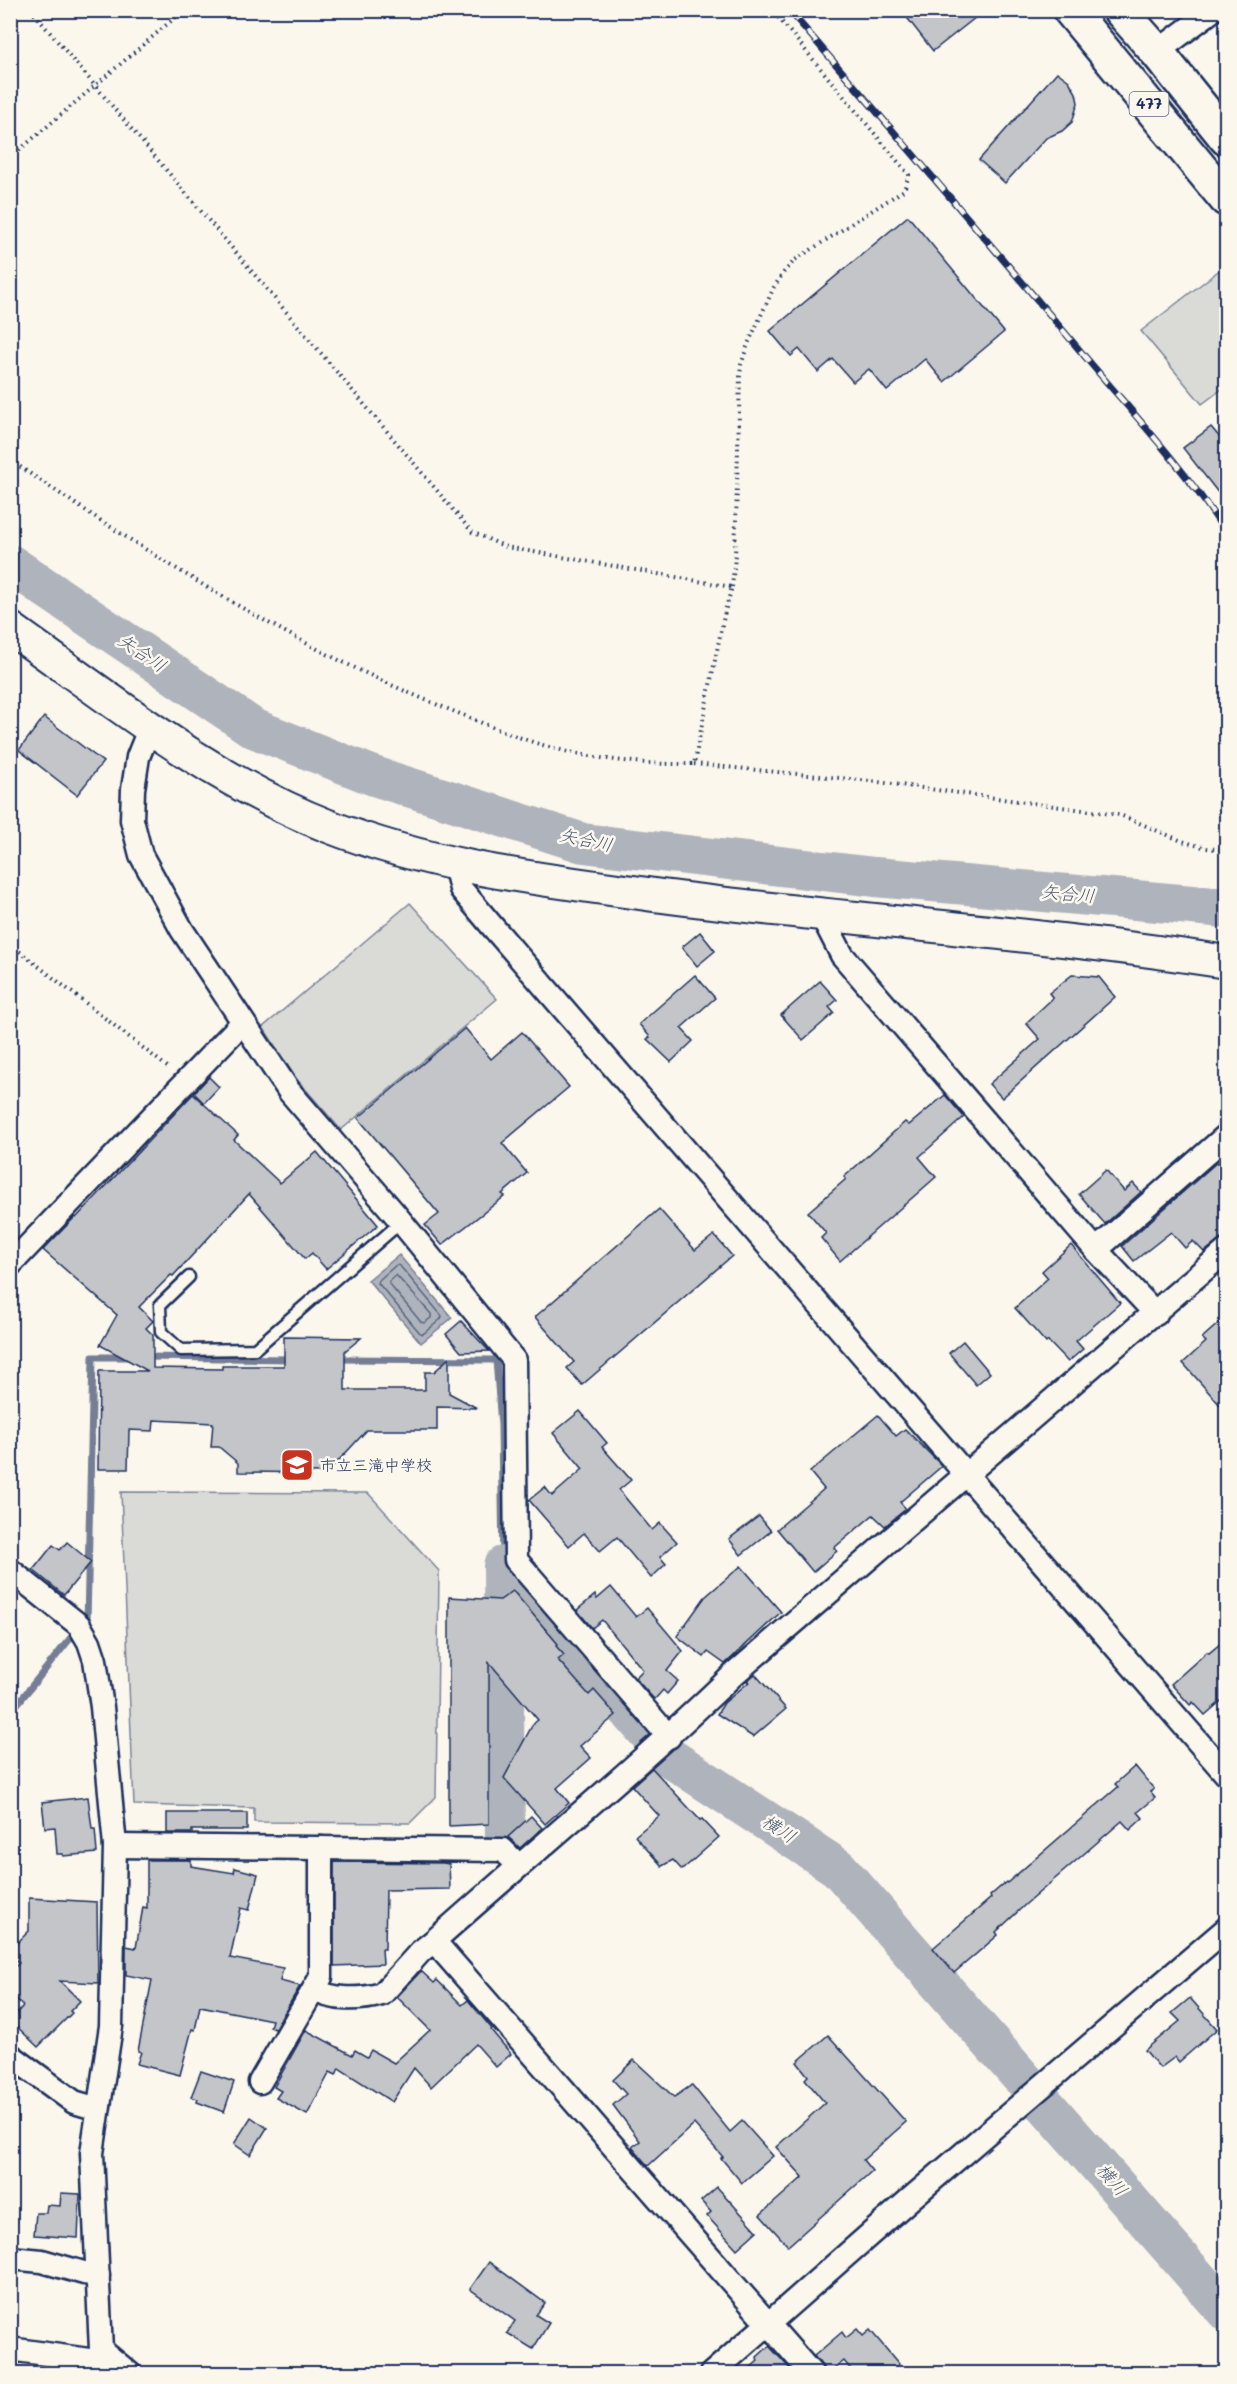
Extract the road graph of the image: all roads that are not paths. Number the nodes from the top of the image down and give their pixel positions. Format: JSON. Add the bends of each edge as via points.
{"nodes":[{"id":1,"x":1070,"y":10,"type":"edge"},
{"id":2,"x":1120,"y":10,"type":"edge"},
{"id":3,"x":1213,"y":10,"type":"edge"},
{"id":4,"x":1157,"y":52,"type":"junction"},
{"id":5,"x":1227,"y":138,"type":"edge"},
{"id":6,"x":1227,"y":199,"type":"edge"},
{"id":7,"x":10,"y":628,"type":"edge"},
{"id":8,"x":150,"y":728,"type":"junction"},
{"id":9,"x":455,"y":865,"type":"junction"},
{"id":10,"x":820,"y":914,"type":"junction"},
{"id":11,"x":1227,"y":962,"type":"edge"},
{"id":12,"x":242,"y":1023,"type":"junction"},
{"id":13,"x":1227,"y":1136,"type":"edge"},
{"id":14,"x":400,"y":1223,"type":"junction"},
{"id":15,"x":1096,"y":1250,"type":"junction"},
{"id":16,"x":1227,"y":1251,"type":"edge"},
{"id":17,"x":10,"y":1265,"type":"edge"},
{"id":18,"x":189,"y":1277,"type":"dead end"},
{"id":19,"x":1156,"y":1314,"type":"junction"},
{"id":20,"x":969,"y":1475,"type":"junction"},
{"id":21,"x":10,"y":1570,"type":"edge"},
{"id":22,"x":664,"y":1741,"type":"junction"},
{"id":23,"x":1227,"y":1774,"type":"edge"},
{"id":24,"x":115,"y":1846,"type":"junction"},
{"id":25,"x":321,"y":1848,"type":"junction"},
{"id":26,"x":518,"y":1866,"type":"junction"},
{"id":27,"x":1227,"y":1929,"type":"edge"},
{"id":28,"x":434,"y":1941,"type":"junction"},
{"id":29,"x":314,"y":1989,"type":"junction"},
{"id":30,"x":10,"y":2055,"type":"edge"},
{"id":31,"x":260,"y":2082,"type":"dead end"},
{"id":32,"x":98,"y":2109,"type":"junction"},
{"id":33,"x":10,"y":2258,"type":"edge"},
{"id":34,"x":98,"y":2275,"type":"junction"},
{"id":35,"x":768,"y":2324,"type":"junction"},
{"id":36,"x":10,"y":2349,"type":"edge"},
{"id":37,"x":119,"y":2369,"type":"edge"},
{"id":38,"x":711,"y":2373,"type":"edge"},
{"id":39,"x":812,"y":2373,"type":"edge"}],
"edges":[{"from":1,"to":6,"type":"highway","number":"477"},
{"from":2,"to":4,"type":"highway","number":"477"},
{"from":3,"to":4,"type":"street"},
{"from":4,"to":5,"type":"highway","number":"477"},
{"from":7,"to":8,"type":"street"},
{"from":8,"to":9,"type":"street","via":[[212,769],[288,808],[327,825]]},
{"from":8,"to":12,"type":"street","via":[[138,757],[133,789],[135,837],[182,930]]},
{"from":9,"to":10,"type":"street","via":[[526,878]]},
{"from":9,"to":20,"type":"street","via":[[461,889],[492,926]]},
{"from":10,"to":11,"type":"street"},
{"from":10,"to":15,"type":"street","via":[[842,955]]},
{"from":12,"to":14,"type":"street","via":[[289,1091]]},
{"from":12,"to":17,"type":"street"},
{"from":13,"to":15,"type":"street"},
{"from":14,"to":18,"type":"lane","via":[[255,1349],[181,1350],[161,1332],[160,1305]]},
{"from":14,"to":22,"type":"street","via":[[514,1360],[516,1560]]},
{"from":15,"to":19,"type":"street"},
{"from":16,"to":19,"type":"street"},
{"from":19,"to":20,"type":"street"},
{"from":20,"to":22,"type":"street","via":[[733,1675]]},
{"from":20,"to":23,"type":"street"},
{"from":21,"to":24,"type":"street","via":[[79,1625],[89,1642],[102,1707]]},
{"from":22,"to":26,"type":"street"},
{"from":24,"to":25,"type":"street"},
{"from":24,"to":32,"type":"street","via":[[111,2026]]},
{"from":25,"to":26,"type":"street","via":[[503,1850]]},
{"from":25,"to":29,"type":"street","via":[[321,1977]]},
{"from":26,"to":28,"type":"street"},
{"from":27,"to":35,"type":"street"},
{"from":28,"to":29,"type":"street","via":[[382,1994],[339,1998]]},
{"from":28,"to":35,"type":"street"},
{"from":29,"to":31,"type":"street"},
{"from":30,"to":32,"type":"street","via":[[74,2102]]},
{"from":32,"to":34,"type":"street","via":[[92,2153]]},
{"from":33,"to":34,"type":"street","via":[[42,2261]]},
{"from":34,"to":37,"type":"street","via":[[101,2350]]},
{"from":35,"to":38,"type":"street"},
{"from":35,"to":39,"type":"street"},
{"from":36,"to":37,"type":"street","via":[[96,2361]]}]}
